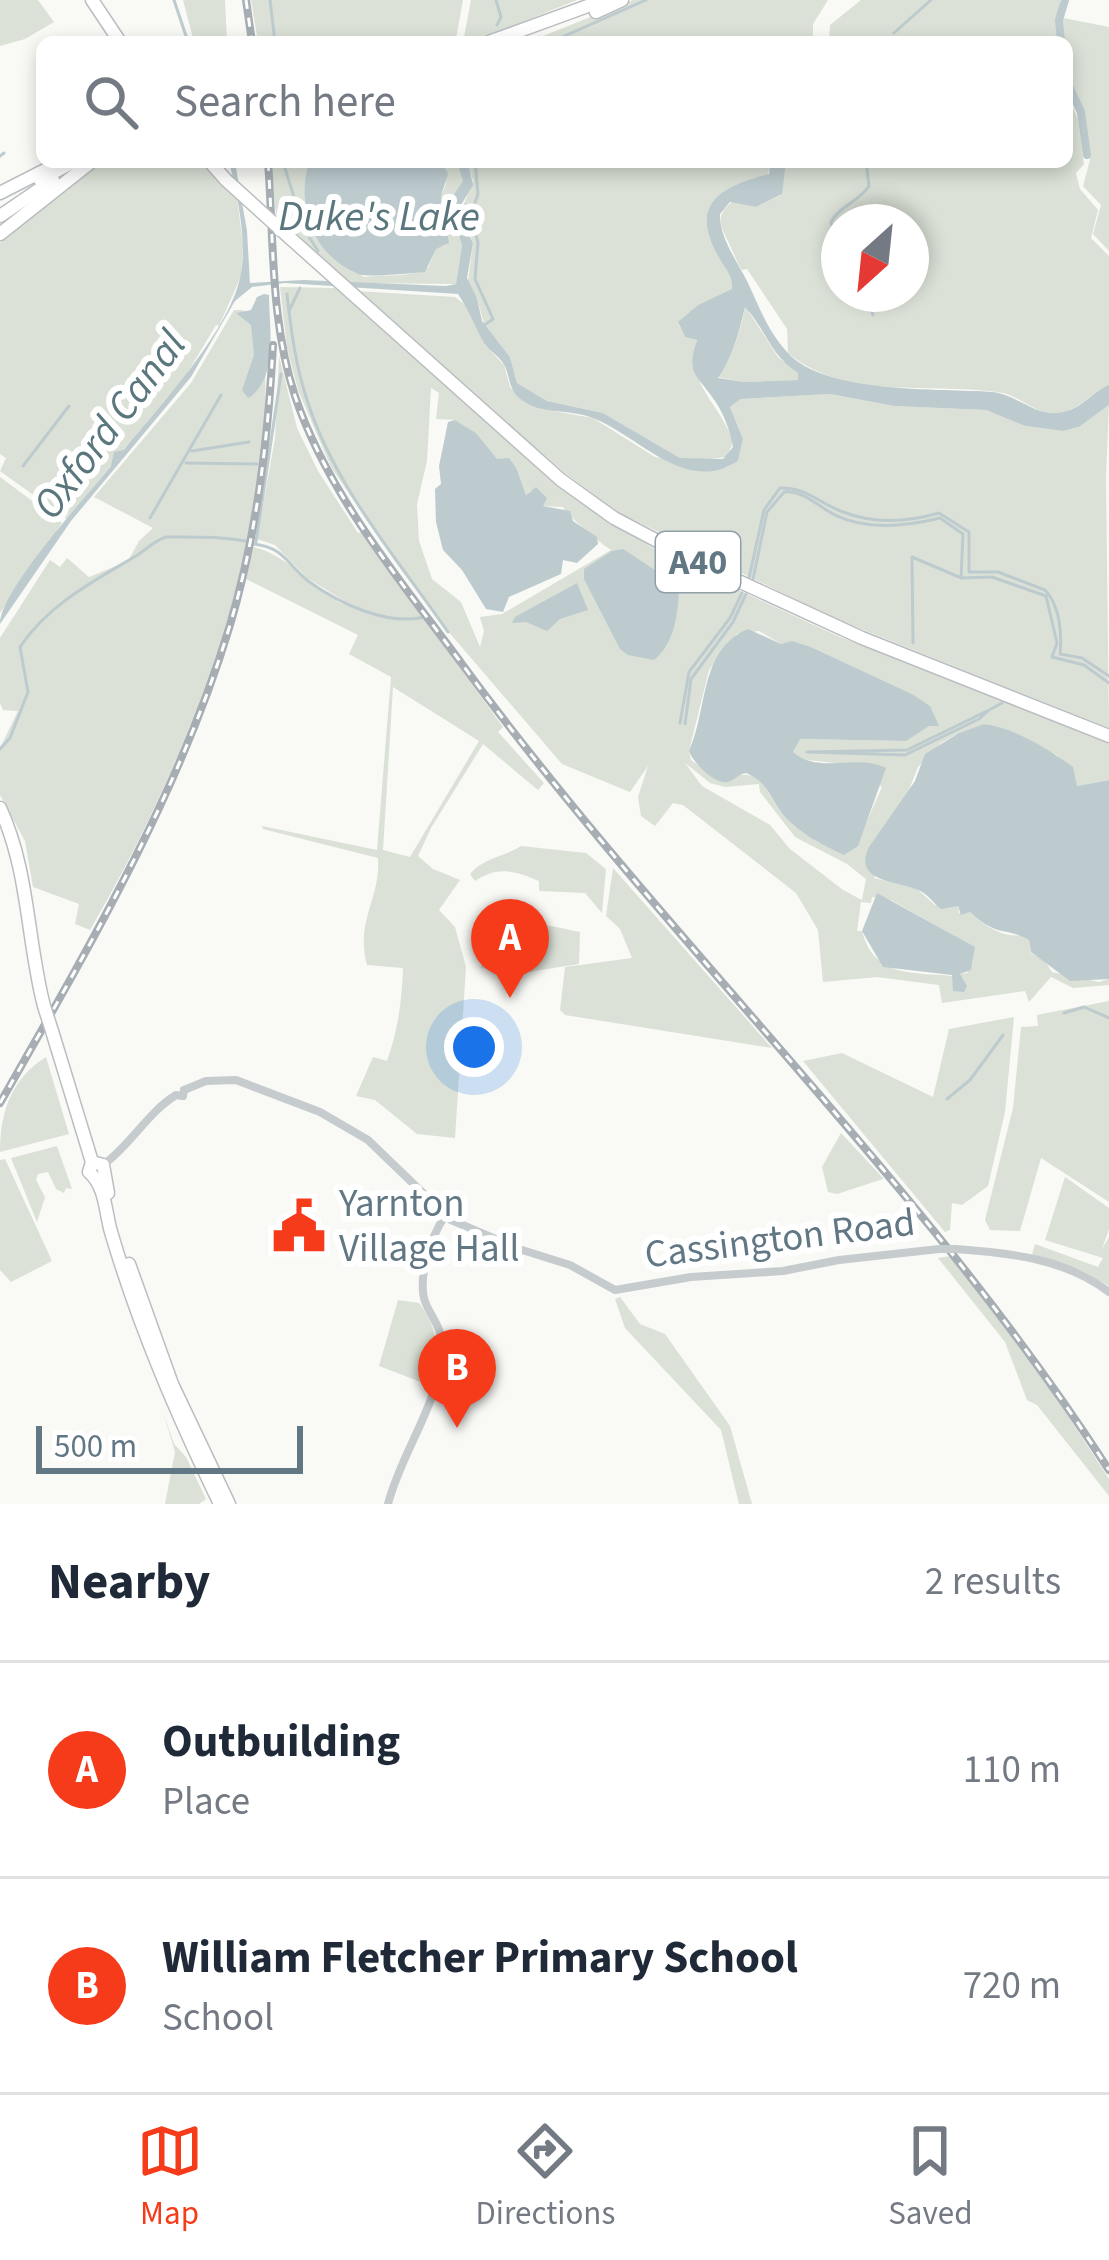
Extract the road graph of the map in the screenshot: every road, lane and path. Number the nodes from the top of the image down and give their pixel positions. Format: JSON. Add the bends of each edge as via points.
{"nodes":[{"id":1,"x":88,"y":0,"type":"edge"},
{"id":2,"x":604,"y":0,"type":"edge"},
{"id":3,"x":622,"y":0,"type":"edge"},
{"id":4,"x":111,"y":36,"type":"edge"},
{"id":5,"x":505,"y":36,"type":"edge"},
{"id":6,"x":531,"y":36,"type":"edge"},
{"id":7,"x":50,"y":168,"type":"edge"},
{"id":8,"x":64,"y":168,"type":"edge"},
{"id":9,"x":78,"y":168,"type":"edge"},
{"id":10,"x":81,"y":168,"type":"edge"},
{"id":11,"x":215,"y":168,"type":"edge"},
{"id":12,"x":0,"y":194,"type":"edge"},
{"id":13,"x":0,"y":213,"type":"edge"},
{"id":14,"x":0,"y":236,"type":"edge"},
{"id":15,"x":1109,"y":736,"type":"edge"},
{"id":16,"x":0,"y":808,"type":"edge"},
{"id":17,"x":98,"y":1168,"type":"junction"},
{"id":18,"x":445,"y":1216,"type":"junction"},
{"id":19,"x":1109,"y":1292,"type":"edge"},
{"id":20,"x":220,"y":1504,"type":"edge"},
{"id":21,"x":230,"y":1504,"type":"edge"},
{"id":22,"x":388,"y":1504,"type":"edge"}],
"edges":[{"from":1,"to":4,"type":"highway"},
{"from":2,"to":5,"type":"highway"},
{"from":3,"to":6,"type":"highway"},
{"from":7,"to":12,"type":"highway"},
{"from":8,"to":13,"type":"highway"},
{"from":9,"to":13,"type":"highway"},
{"from":10,"to":14,"type":"highway"},
{"from":11,"to":15,"type":"highway","number":"A40","bridge":true,"via":[[561,480],[646,537],[862,638]]},
{"from":16,"to":17,"type":"highway","bridge":true,"via":[[19,860],[44,1006]]},
{"from":17,"to":18,"type":"street","name":"Cassington Road","via":[[180,1092],[236,1080],[320,1112],[370,1142]]},
{"from":17,"to":20,"type":"highway","via":[[158,1372]]},
{"from":17,"to":21,"type":"highway","via":[[165,1365]]},
{"from":18,"to":19,"type":"street","name":"Cassington Road","bridge":true,"via":[[614,1290],[956,1249],[1030,1258]]},
{"from":18,"to":22,"type":"street","via":[[422,1288],[442,1353]]}]}
